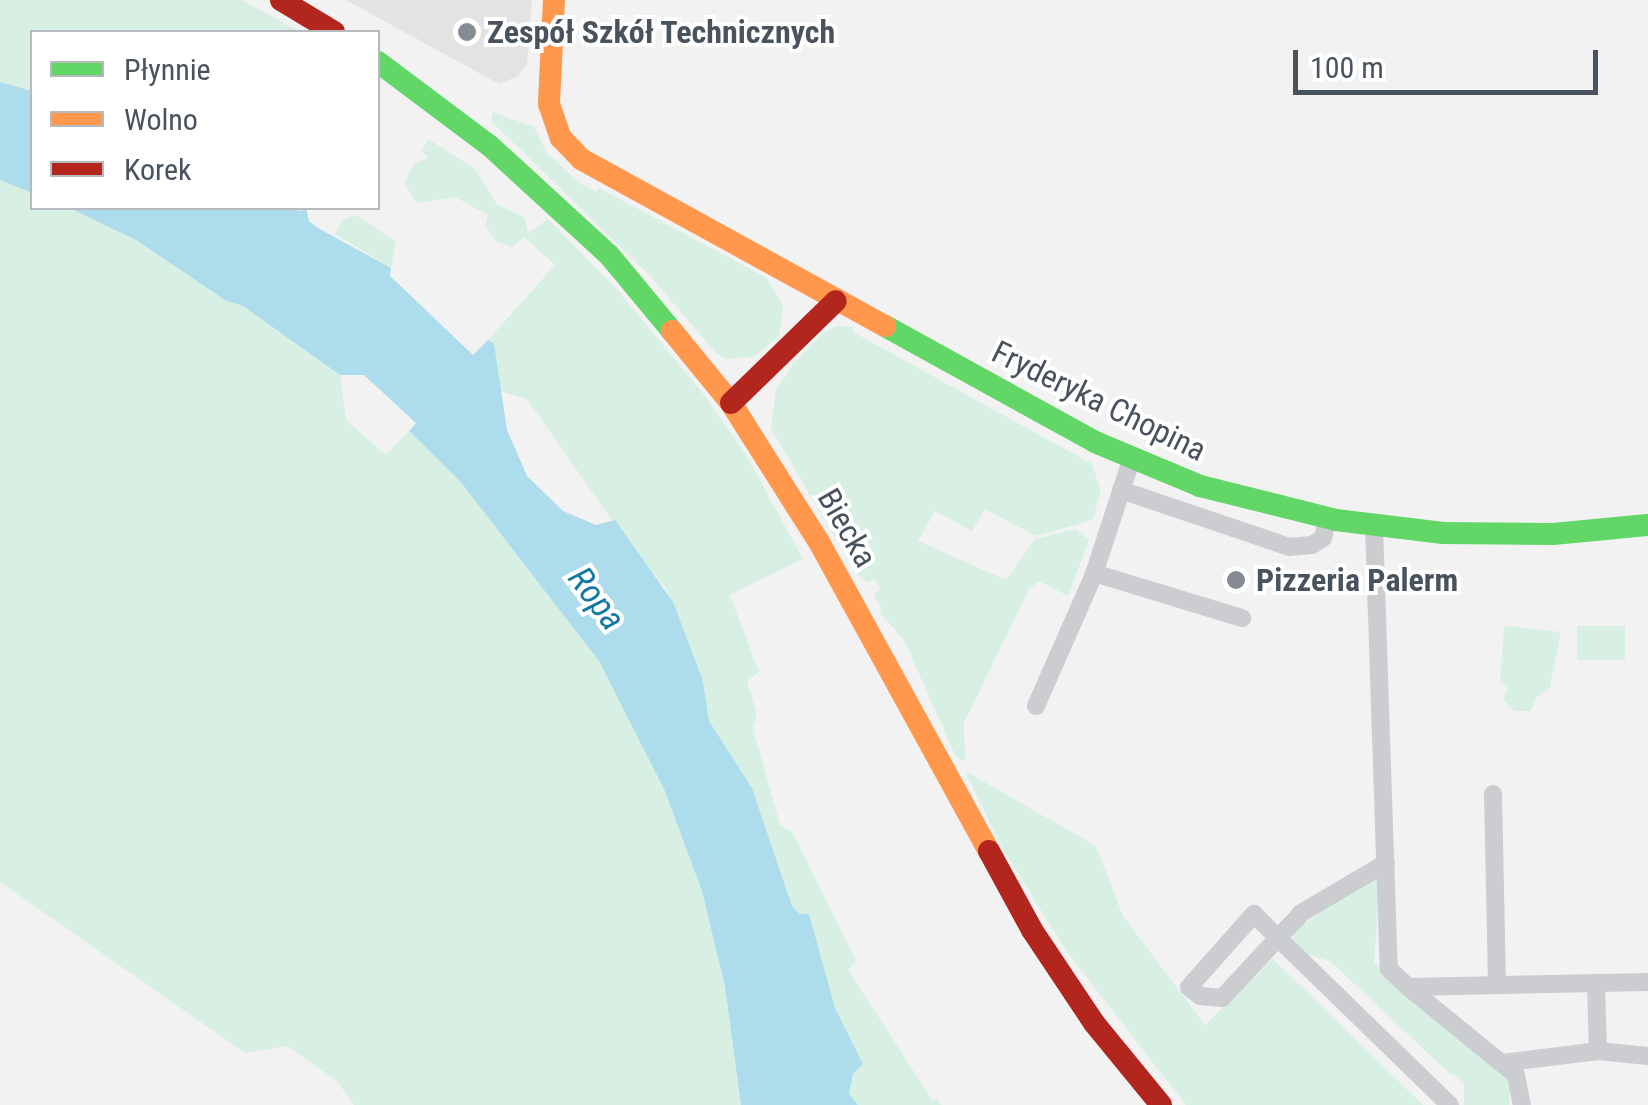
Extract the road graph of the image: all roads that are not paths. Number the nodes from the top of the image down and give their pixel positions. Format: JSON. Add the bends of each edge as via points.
{"nodes":[{"id":1,"x":281,"y":0,"type":"edge"},
{"id":2,"x":554,"y":0,"type":"edge"},
{"id":3,"x":331,"y":30,"type":"edge"},
{"id":4,"x":380,"y":64,"type":"edge"},
{"id":5,"x":836,"y":302,"type":"junction"},
{"id":6,"x":731,"y":404,"type":"junction"},
{"id":7,"x":1132,"y":458,"type":"junction"},
{"id":8,"x":1121,"y":490,"type":"junction"},
{"id":9,"x":1327,"y":518,"type":"junction"},
{"id":10,"x":1374,"y":525,"type":"junction"},
{"id":11,"x":1648,"y":525,"type":"edge"},
{"id":12,"x":1094,"y":572,"type":"junction"},
{"id":13,"x":1242,"y":618,"type":"dead end"},
{"id":14,"x":1036,"y":706,"type":"dead end"},
{"id":15,"x":1493,"y":794,"type":"dead end"},
{"id":16,"x":1386,"y":863,"type":"junction"},
{"id":17,"x":1278,"y":938,"type":"junction"},
{"id":18,"x":1648,"y":982,"type":"edge"},
{"id":19,"x":1596,"y":984,"type":"junction"},
{"id":20,"x":1497,"y":986,"type":"junction"},
{"id":21,"x":1408,"y":987,"type":"junction"},
{"id":22,"x":1598,"y":1051,"type":"junction"},
{"id":23,"x":1648,"y":1056,"type":"edge"},
{"id":24,"x":1502,"y":1063,"type":"junction"},
{"id":25,"x":1161,"y":1105,"type":"edge"},
{"id":26,"x":1450,"y":1105,"type":"edge"},
{"id":27,"x":1522,"y":1105,"type":"edge"}],
"edges":[{"from":1,"to":3,"type":"street"},
{"from":2,"to":5,"type":"street","name":"Fryderyka Chopina","via":[[548,87],[561,138],[602,174]]},
{"from":4,"to":6,"type":"street","name":"Biecka","via":[[490,146],[608,255]]},
{"from":5,"to":6,"type":"street"},
{"from":5,"to":7,"type":"street","name":"Fryderyka Chopina"},
{"from":6,"to":25,"type":"street","name":"Biecka","via":[[819,542],[1032,930],[1094,1023]]},
{"from":7,"to":8,"type":"street"},
{"from":7,"to":9,"type":"street","name":"Fryderyka Chopina","via":[[1200,486]]},
{"from":8,"to":9,"type":"street","via":[[1290,548],[1323,538]]},
{"from":8,"to":12,"type":"street"},
{"from":9,"to":10,"type":"street","name":"Fryderyka Chopina"},
{"from":10,"to":11,"type":"street","name":"Fryderyka Chopina","via":[[1552,534]]},
{"from":10,"to":16,"type":"street"},
{"from":12,"to":13,"type":"street"},
{"from":12,"to":14,"type":"street"},
{"from":15,"to":20,"type":"street"},
{"from":16,"to":17,"type":"street","via":[[1302,913]]},
{"from":16,"to":21,"type":"street","via":[[1389,969]]},
{"from":17,"to":17,"type":"street","via":[[1222,998],[1200,996],[1189,986],[1254,914]]},
{"from":17,"to":26,"type":"street"},
{"from":18,"to":19,"type":"street"},
{"from":19,"to":20,"type":"street"},
{"from":19,"to":22,"type":"street"},
{"from":20,"to":21,"type":"street"},
{"from":21,"to":24,"type":"street"},
{"from":22,"to":23,"type":"street"},
{"from":22,"to":24,"type":"street"},
{"from":24,"to":27,"type":"street","via":[[1516,1075]]}]}
